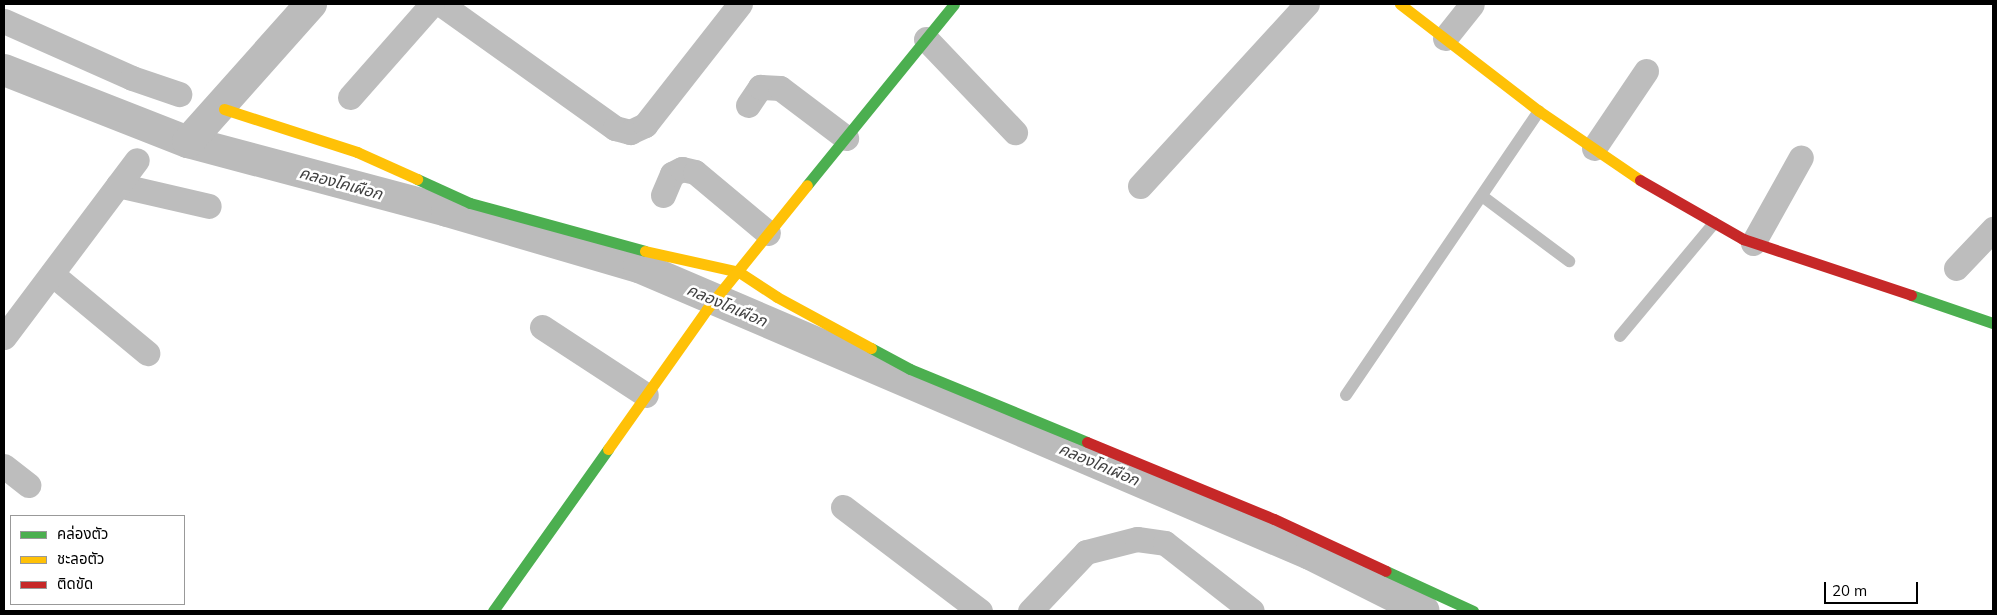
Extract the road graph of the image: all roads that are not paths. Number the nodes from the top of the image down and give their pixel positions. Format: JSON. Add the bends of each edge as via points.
{"nodes":[{"id":1,"x":432,"y":4,"type":"edge"},
{"id":2,"x":441,"y":4,"type":"edge"},
{"id":3,"x":740,"y":4,"type":"edge"},
{"id":4,"x":954,"y":4,"type":"edge"},
{"id":5,"x":1307,"y":4,"type":"edge"},
{"id":6,"x":1400,"y":4,"type":"edge"},
{"id":7,"x":1472,"y":4,"type":"edge"},
{"id":8,"x":4,"y":21,"type":"edge"},
{"id":9,"x":1444,"y":38,"type":"junction"},
{"id":10,"x":926,"y":39,"type":"junction"},
{"id":11,"x":1646,"y":71,"type":"dead end"},
{"id":12,"x":179,"y":94,"type":"dead end"},
{"id":13,"x":350,"y":97,"type":"dead end"},
{"id":14,"x":748,"y":105,"type":"dead end"},
{"id":15,"x":224,"y":109,"type":"dead end"},
{"id":16,"x":1539,"y":111,"type":"junction"},
{"id":17,"x":1016,"y":132,"type":"dead end"},
{"id":18,"x":846,"y":138,"type":"junction"},
{"id":19,"x":1594,"y":148,"type":"junction"},
{"id":20,"x":1801,"y":158,"type":"dead end"},
{"id":21,"x":137,"y":160,"type":"dead end"},
{"id":22,"x":118,"y":185,"type":"junction"},
{"id":23,"x":1140,"y":186,"type":"dead end"},
{"id":24,"x":663,"y":195,"type":"dead end"},
{"id":25,"x":1482,"y":196,"type":"junction"},
{"id":26,"x":210,"y":206,"type":"dead end"},
{"id":27,"x":1714,"y":223,"type":"junction"},
{"id":28,"x":1993,"y":229,"type":"edge"},
{"id":29,"x":768,"y":233,"type":"junction"},
{"id":30,"x":1753,"y":243,"type":"junction"},
{"id":31,"x":1569,"y":261,"type":"dead end"},
{"id":32,"x":1956,"y":268,"type":"dead end"},
{"id":33,"x":52,"y":274,"type":"junction"},
{"id":34,"x":735,"y":275,"type":"junction"},
{"id":35,"x":1993,"y":323,"type":"edge"},
{"id":36,"x":542,"y":327,"type":"dead end"},
{"id":37,"x":1620,"y":336,"type":"dead end"},
{"id":38,"x":4,"y":337,"type":"edge"},
{"id":39,"x":147,"y":353,"type":"dead end"},
{"id":40,"x":646,"y":395,"type":"junction"},
{"id":41,"x":1346,"y":395,"type":"dead end"},
{"id":42,"x":4,"y":466,"type":"edge"},
{"id":43,"x":28,"y":485,"type":"dead end"},
{"id":44,"x":843,"y":507,"type":"dead end"},
{"id":45,"x":492,"y":611,"type":"edge"},
{"id":46,"x":980,"y":611,"type":"edge"},
{"id":47,"x":1030,"y":611,"type":"edge"},
{"id":48,"x":1252,"y":611,"type":"edge"},
{"id":49,"x":1473,"y":611,"type":"edge"}],
"edges":[{"from":1,"to":13,"type":"street"},
{"from":2,"to":3,"type":"street","via":[[615,128],[630,132],[645,125]]},
{"from":4,"to":10,"type":"street"},
{"from":5,"to":23,"type":"street"},
{"from":6,"to":9,"type":"street"},
{"from":7,"to":9,"type":"street"},
{"from":8,"to":12,"type":"street","via":[[132,78]]},
{"from":9,"to":16,"type":"street"},
{"from":10,"to":17,"type":"street"},
{"from":10,"to":18,"type":"street"},
{"from":11,"to":19,"type":"street"},
{"from":14,"to":18,"type":"street","via":[[760,87],[780,88]]},
{"from":15,"to":34,"type":"street","via":[[357,152],[470,203]]},
{"from":16,"to":19,"type":"street"},
{"from":16,"to":25,"type":"lane"},
{"from":18,"to":29,"type":"street"},
{"from":19,"to":27,"type":"street","via":[[1652,188]]},
{"from":20,"to":30,"type":"street"},
{"from":21,"to":22,"type":"street"},
{"from":22,"to":26,"type":"street"},
{"from":22,"to":33,"type":"street"},
{"from":24,"to":29,"type":"street","via":[[672,174],[682,169],[695,172]]},
{"from":25,"to":31,"type":"lane"},
{"from":25,"to":41,"type":"lane"},
{"from":27,"to":30,"type":"street"},
{"from":27,"to":37,"type":"lane"},
{"from":28,"to":32,"type":"street"},
{"from":29,"to":34,"type":"street"},
{"from":30,"to":35,"type":"street"},
{"from":33,"to":38,"type":"street"},
{"from":33,"to":39,"type":"street"},
{"from":34,"to":40,"type":"street"},
{"from":34,"to":49,"type":"street","via":[[910,369],[1274,519]]},
{"from":36,"to":40,"type":"street"},
{"from":40,"to":45,"type":"street"},
{"from":42,"to":43,"type":"street"},
{"from":44,"to":46,"type":"street"},
{"from":47,"to":48,"type":"street","via":[[1086,552],[1137,539],[1165,543]]}]}
